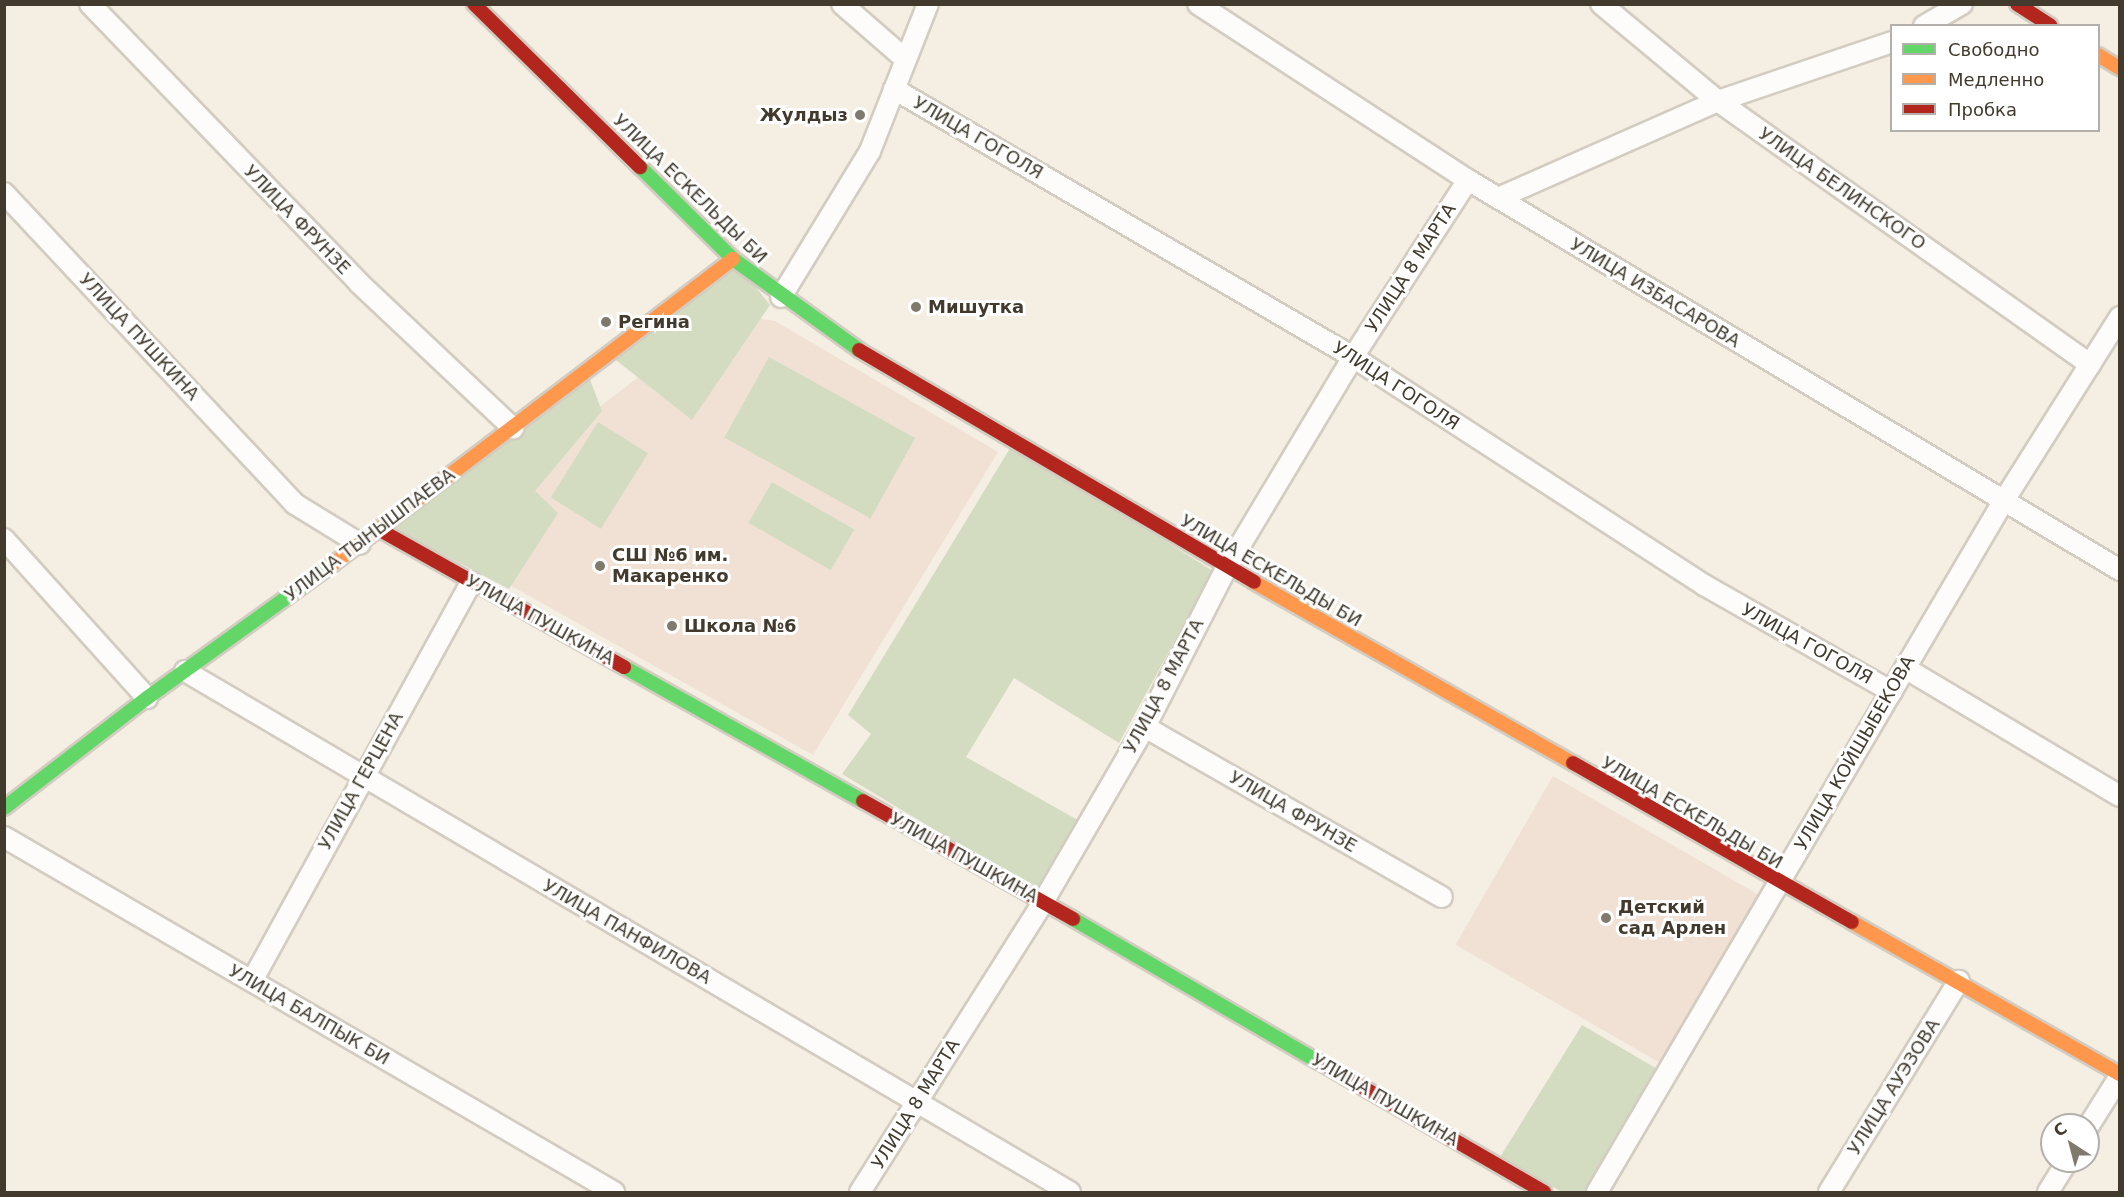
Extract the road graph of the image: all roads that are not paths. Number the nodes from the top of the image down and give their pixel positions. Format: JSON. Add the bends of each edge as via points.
{"nodes":[{"id":1,"x":90,"y":4,"type":"edge"},
{"id":2,"x":474,"y":4,"type":"edge"},
{"id":3,"x":842,"y":4,"type":"edge"},
{"id":4,"x":928,"y":4,"type":"edge"},
{"id":5,"x":1198,"y":4,"type":"edge"},
{"id":6,"x":1601,"y":4,"type":"edge"},
{"id":7,"x":1962,"y":4,"type":"edge"},
{"id":8,"x":2016,"y":4,"type":"edge"},
{"id":9,"x":1927,"y":24,"type":"edge"},
{"id":10,"x":2048,"y":24,"type":"edge"},
{"id":11,"x":1890,"y":43,"type":"edge"},
{"id":12,"x":2100,"y":56,"type":"edge"},
{"id":13,"x":905,"y":59,"type":"junction"},
{"id":14,"x":2120,"y":68,"type":"edge"},
{"id":15,"x":894,"y":89,"type":"junction"},
{"id":16,"x":1718,"y":101,"type":"junction"},
{"id":17,"x":1468,"y":180,"type":"junction"},
{"id":18,"x":4,"y":193,"type":"edge"},
{"id":19,"x":1498,"y":198,"type":"junction"},
{"id":20,"x":733,"y":259,"type":"junction"},
{"id":21,"x":781,"y":297,"type":"junction"},
{"id":22,"x":2120,"y":317,"type":"edge"},
{"id":23,"x":1353,"y":357,"type":"junction"},
{"id":24,"x":2090,"y":364,"type":"junction"},
{"id":25,"x":513,"y":428,"type":"junction"},
{"id":26,"x":2003,"y":502,"type":"junction"},
{"id":27,"x":380,"y":530,"type":"junction"},
{"id":28,"x":4,"y":539,"type":"edge"},
{"id":29,"x":360,"y":544,"type":"junction"},
{"id":30,"x":1227,"y":567,"type":"junction"},
{"id":31,"x":2120,"y":570,"type":"edge"},
{"id":32,"x":471,"y":582,"type":"junction"},
{"id":33,"x":1905,"y":668,"type":"junction"},
{"id":34,"x":185,"y":671,"type":"junction"},
{"id":35,"x":1892,"y":692,"type":"junction"},
{"id":36,"x":147,"y":699,"type":"junction"},
{"id":37,"x":1145,"y":727,"type":"junction"},
{"id":38,"x":363,"y":778,"type":"junction"},
{"id":39,"x":2120,"y":796,"type":"edge"},
{"id":40,"x":4,"y":808,"type":"edge"},
{"id":41,"x":4,"y":837,"type":"edge"},
{"id":42,"x":1779,"y":884,"type":"junction"},
{"id":43,"x":1442,"y":897,"type":"dead end"},
{"id":44,"x":1043,"y":902,"type":"junction"},
{"id":45,"x":252,"y":981,"type":"junction"},
{"id":46,"x":1959,"y":981,"type":"junction"},
{"id":47,"x":2120,"y":1075,"type":"edge"},
{"id":48,"x":918,"y":1100,"type":"junction"},
{"id":49,"x":2097,"y":1113,"type":"edge"},
{"id":50,"x":2060,"y":1173,"type":"edge"},
{"id":51,"x":614,"y":1192,"type":"edge"},
{"id":52,"x":860,"y":1192,"type":"edge"},
{"id":53,"x":1070,"y":1192,"type":"edge"},
{"id":54,"x":1545,"y":1192,"type":"edge"},
{"id":55,"x":1597,"y":1192,"type":"edge"},
{"id":56,"x":1829,"y":1192,"type":"edge"},
{"id":57,"x":2048,"y":1192,"type":"edge"}],
"edges":[{"from":1,"to":25,"type":"street","name":"УЛИЦА ФРУНЗЕ","via":[[359,283]]},
{"from":2,"to":20,"type":"street","name":"УЛИЦА ЕСКЕЛЬДЫ БИ"},
{"from":3,"to":13,"type":"street"},
{"from":4,"to":13,"type":"street"},
{"from":5,"to":17,"type":"street","name":"УЛИЦА ИЗБАСАРОВА"},
{"from":6,"to":16,"type":"street","name":"УЛИЦА БЕЛИНСКОГО"},
{"from":7,"to":9,"type":"street"},
{"from":8,"to":10,"type":"street"},
{"from":11,"to":16,"type":"street"},
{"from":12,"to":14,"type":"street"},
{"from":13,"to":15,"type":"street"},
{"from":15,"to":21,"type":"street","via":[[870,151]]},
{"from":15,"to":23,"type":"street","name":"УЛИЦА ГОГОЛЯ"},
{"from":16,"to":19,"type":"street"},
{"from":16,"to":24,"type":"street","name":"УЛИЦА БЕЛИНСКОГО"},
{"from":17,"to":19,"type":"street","name":"УЛИЦА ИЗБАСАРОВА"},
{"from":17,"to":23,"type":"street","name":"УЛИЦА 8 МАРТА"},
{"from":18,"to":29,"type":"street","name":"УЛИЦА ПУШКИНА","via":[[295,504]]},
{"from":19,"to":26,"type":"street","name":"УЛИЦА ИЗБАСАРОВА"},
{"from":20,"to":21,"type":"street","name":"УЛИЦА ЕСКЕЛЬДЫ БИ"},
{"from":20,"to":25,"type":"street","name":"УЛИЦА ТЫНЫШПАЕВА"},
{"from":21,"to":30,"type":"street","name":"УЛИЦА ЕСКЕЛЬДЫ БИ","via":[[842,340]]},
{"from":22,"to":24,"type":"street","name":"УЛИЦА КОЙШЫБЕКОВА"},
{"from":23,"to":30,"type":"street","name":"УЛИЦА 8 МАРТА"},
{"from":23,"to":35,"type":"street","name":"УЛИЦА ГОГОЛЯ","via":[[1704,585]]},
{"from":24,"to":26,"type":"street","name":"УЛИЦА КОЙШЫБЕКОВА"},
{"from":25,"to":27,"type":"street","name":"УЛИЦА ТЫНЫШПАЕВА"},
{"from":26,"to":31,"type":"street","name":"УЛИЦА ИЗБАСАРОВА"},
{"from":26,"to":33,"type":"street","name":"УЛИЦА КОЙШЫБЕКОВА"},
{"from":27,"to":29,"type":"street","name":"УЛИЦА ТЫНЫШПАЕВА"},
{"from":27,"to":32,"type":"street","name":"УЛИЦА ПУШКИНА"},
{"from":28,"to":36,"type":"street"},
{"from":29,"to":34,"type":"street","name":"УЛИЦА ТЫНЫШПАЕВА"},
{"from":30,"to":37,"type":"street","name":"УЛИЦА 8 МАРТА"},
{"from":30,"to":42,"type":"street","name":"УЛИЦА ЕСКЕЛЬДЫ БИ"},
{"from":32,"to":38,"type":"street","name":"УЛИЦА ГЕРЦЕНА"},
{"from":32,"to":44,"type":"street","name":"УЛИЦА ПУШКИНА"},
{"from":33,"to":35,"type":"street","name":"УЛИЦА КОЙШЫБЕКОВА"},
{"from":33,"to":39,"type":"street"},
{"from":34,"to":36,"type":"street","name":"УЛИЦА ТЫНЫШПАЕВА"},
{"from":34,"to":38,"type":"street","name":"УЛИЦА ПАНФИЛОВА"},
{"from":35,"to":42,"type":"street","name":"УЛИЦА КОЙШЫБЕКОВА"},
{"from":36,"to":40,"type":"street","name":"УЛИЦА ТЫНЫШПАЕВА"},
{"from":37,"to":43,"type":"street","name":"УЛИЦА ФРУНЗЕ"},
{"from":37,"to":44,"type":"street","name":"УЛИЦА 8 МАРТА"},
{"from":38,"to":45,"type":"street","name":"УЛИЦА ГЕРЦЕНА"},
{"from":38,"to":48,"type":"street","name":"УЛИЦА ПАНФИЛОВА"},
{"from":41,"to":45,"type":"street","name":"УЛИЦА БАЛПЫК БИ"},
{"from":42,"to":46,"type":"street","name":"УЛИЦА ЕСКЕЛЬДЫ БИ"},
{"from":42,"to":55,"type":"street","name":"УЛИЦА КОЙШЫБЕКОВА"},
{"from":44,"to":48,"type":"street","name":"УЛИЦА 8 МАРТА"},
{"from":44,"to":54,"type":"street","name":"УЛИЦА ПУШКИНА"},
{"from":45,"to":51,"type":"street","name":"УЛИЦА БАЛПЫК БИ"},
{"from":46,"to":47,"type":"street","name":"УЛИЦА ЕСКЕЛЬДЫ БИ"},
{"from":46,"to":56,"type":"street","name":"УЛИЦА АУЭЗОВА"},
{"from":47,"to":49,"type":"street"},
{"from":48,"to":52,"type":"street","name":"УЛИЦА 8 МАРТА"},
{"from":48,"to":53,"type":"street","name":"УЛИЦА ПАНФИЛОВА"},
{"from":50,"to":57,"type":"street"}]}
